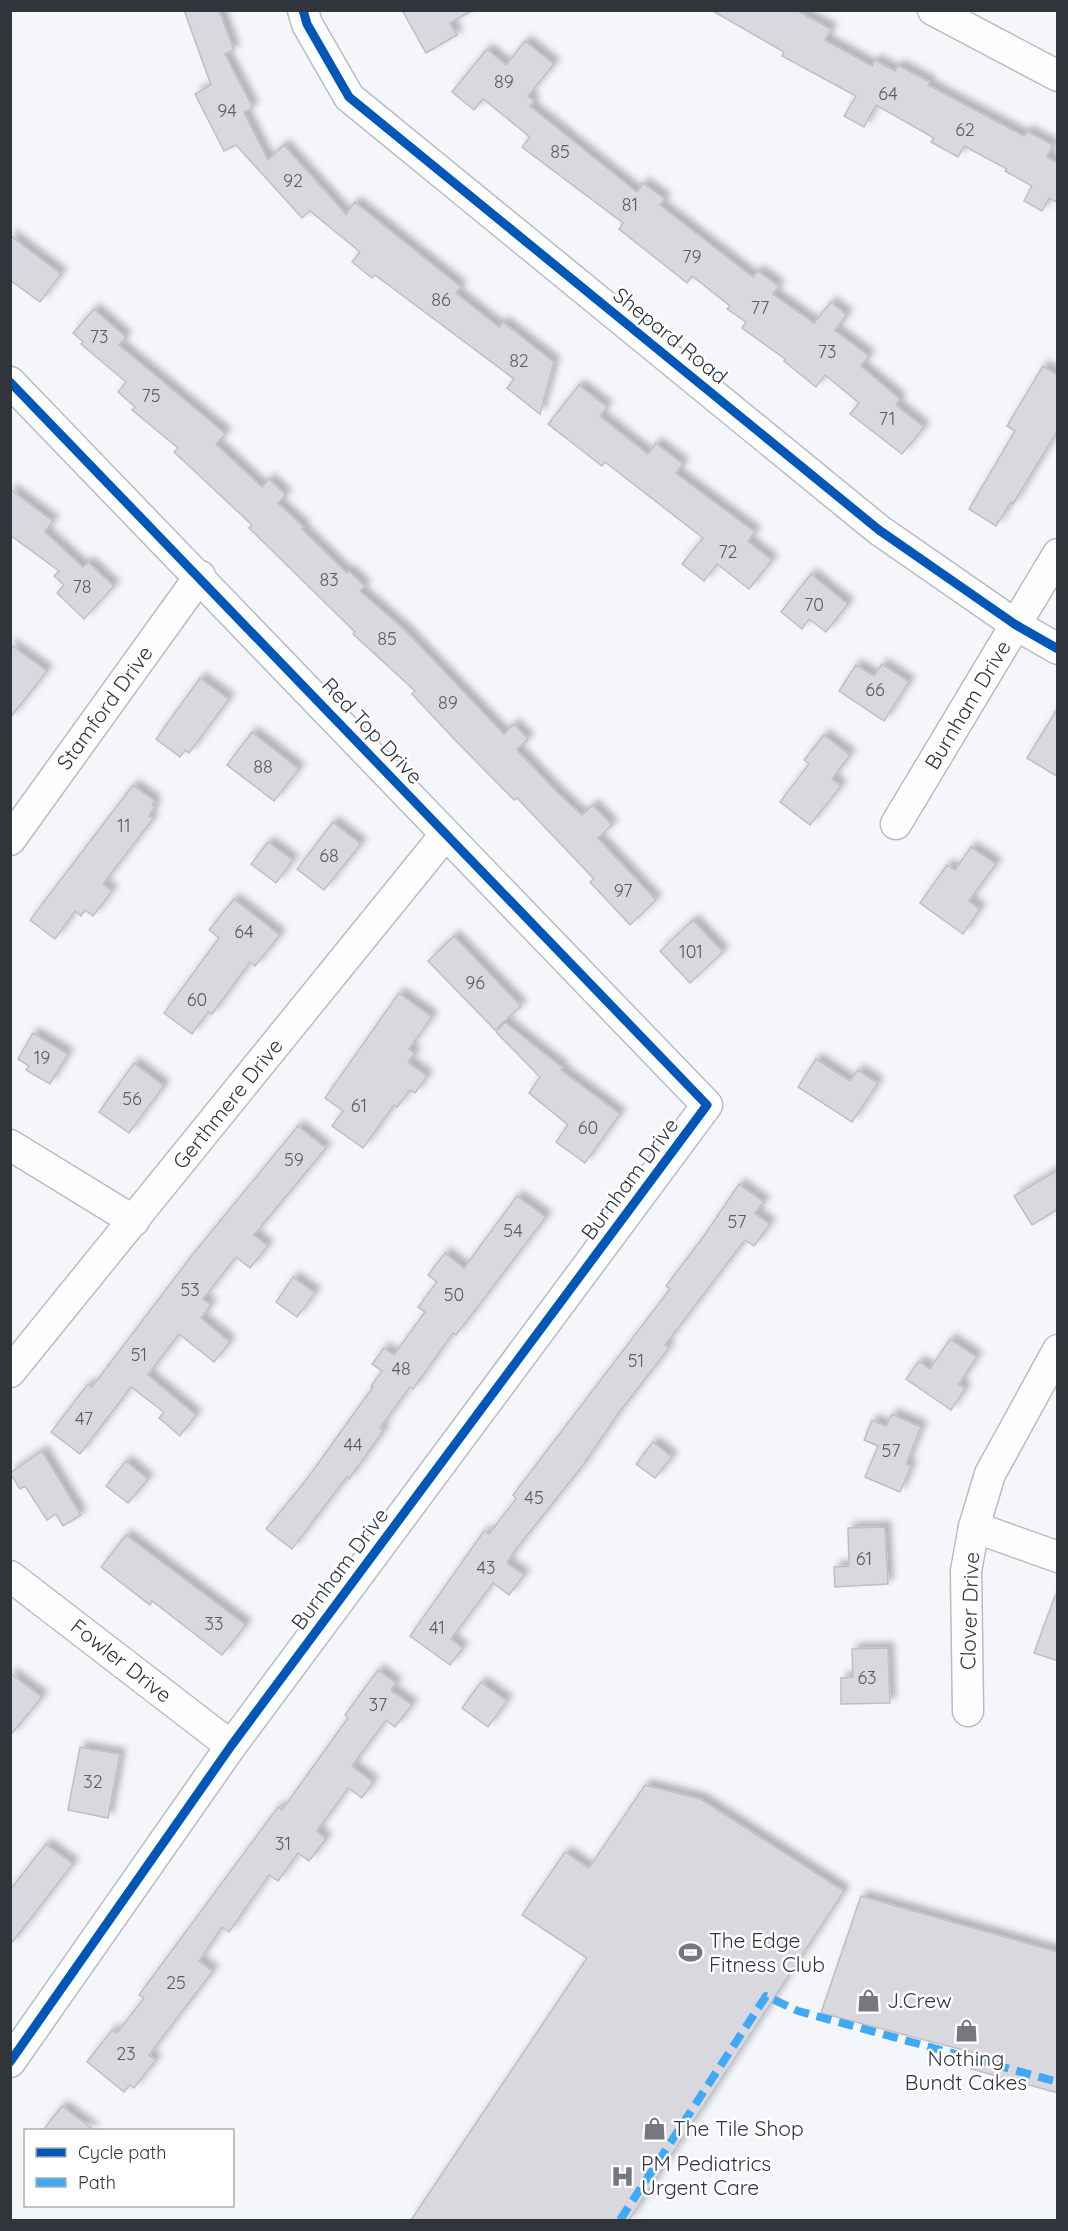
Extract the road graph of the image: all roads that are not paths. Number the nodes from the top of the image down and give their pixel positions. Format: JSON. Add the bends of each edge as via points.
{"nodes":[{"id":1,"x":303,"y":10,"type":"edge"},
{"id":2,"x":933,"y":10,"type":"edge"},
{"id":3,"x":1058,"y":76,"type":"edge"},
{"id":4,"x":10,"y":382,"type":"edge"},
{"id":5,"x":1058,"y":554,"type":"edge"},
{"id":6,"x":200,"y":576,"type":"junction"},
{"id":7,"x":1016,"y":625,"type":"junction"},
{"id":8,"x":1058,"y":649,"type":"edge"},
{"id":9,"x":896,"y":824,"type":"dead end"},
{"id":10,"x":445,"y":835,"type":"junction"},
{"id":11,"x":10,"y":840,"type":"edge"},
{"id":12,"x":707,"y":1105,"type":"joint"},
{"id":13,"x":10,"y":1145,"type":"edge"},
{"id":14,"x":134,"y":1221,"type":"junction"},
{"id":15,"x":1058,"y":1350,"type":"edge"},
{"id":16,"x":10,"y":1372,"type":"edge"},
{"id":17,"x":974,"y":1527,"type":"junction"},
{"id":18,"x":1058,"y":1557,"type":"edge"},
{"id":19,"x":10,"y":1576,"type":"edge"},
{"id":20,"x":968,"y":1711,"type":"dead end"},
{"id":21,"x":231,"y":1746,"type":"junction"},
{"id":22,"x":10,"y":2062,"type":"edge"}],
"edges":[{"from":1,"to":7,"type":"street","name":"Shepard Road","via":[[349,97],[879,530]]},
{"from":2,"to":3,"type":"street"},
{"from":4,"to":6,"type":"street","name":"Red Top Drive"},
{"from":5,"to":7,"type":"street","name":"Burnham Drive"},
{"from":6,"to":10,"type":"street","name":"Red Top Drive"},
{"from":6,"to":11,"type":"street","name":"Stamford Drive"},
{"from":7,"to":8,"type":"street","name":"Shepard Road"},
{"from":7,"to":9,"type":"street","name":"Burnham Drive"},
{"from":10,"to":12,"type":"street","name":"Red Top Drive"},
{"from":10,"to":14,"type":"street","name":"Gerthmere Drive"},
{"from":12,"to":21,"type":"street","name":"Burnham Drive"},
{"from":13,"to":14,"type":"street"},
{"from":14,"to":16,"type":"street","name":"Gerthmere Drive"},
{"from":15,"to":17,"type":"street","name":"Clover Drive","via":[[990,1474]]},
{"from":17,"to":18,"type":"street"},
{"from":17,"to":20,"type":"street","name":"Clover Drive","via":[[966,1571]]},
{"from":19,"to":21,"type":"street","name":"Fowler Drive"},
{"from":21,"to":22,"type":"street","name":"Burnham Drive"}]}
